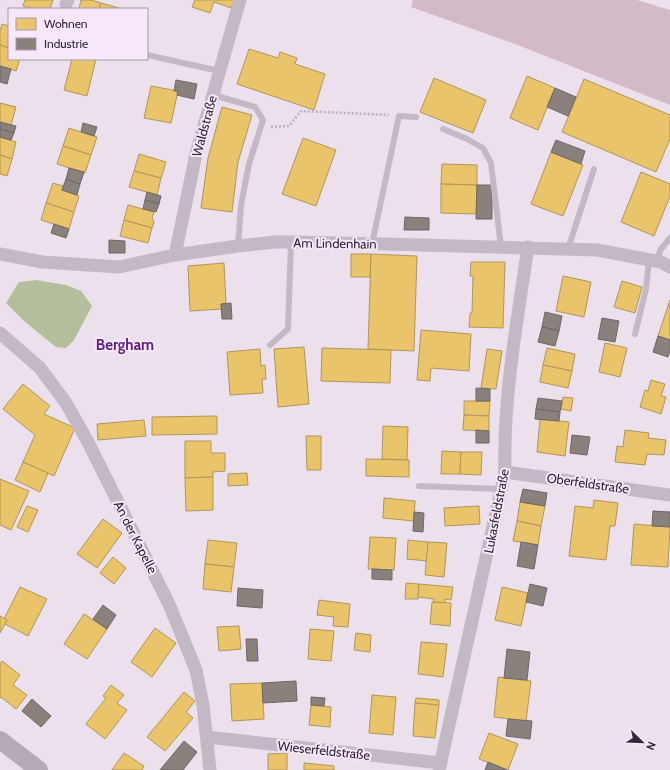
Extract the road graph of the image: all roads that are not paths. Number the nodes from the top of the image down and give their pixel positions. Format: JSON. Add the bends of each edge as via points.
{"nodes":[{"id":1,"x":240,"y":0,"type":"edge"},
{"id":2,"x":148,"y":55,"type":"edge"},
{"id":3,"x":220,"y":71,"type":"junction"},
{"id":4,"x":212,"y":95,"type":"junction"},
{"id":5,"x":416,"y":118,"type":"dead end"},
{"id":6,"x":443,"y":129,"type":"dead end"},
{"id":7,"x":594,"y":169,"type":"dead end"},
{"id":8,"x":670,"y":238,"type":"edge"},
{"id":9,"x":291,"y":242,"type":"junction"},
{"id":10,"x":372,"y":244,"type":"junction"},
{"id":11,"x":238,"y":246,"type":"junction"},
{"id":12,"x":500,"y":247,"type":"junction"},
{"id":13,"x":528,"y":248,"type":"junction"},
{"id":14,"x":568,"y":249,"type":"junction"},
{"id":15,"x":0,"y":254,"type":"edge"},
{"id":16,"x":175,"y":255,"type":"junction"},
{"id":17,"x":652,"y":260,"type":"junction"},
{"id":18,"x":670,"y":267,"type":"edge"},
{"id":19,"x":0,"y":333,"type":"edge"},
{"id":20,"x":635,"y":334,"type":"dead end"},
{"id":21,"x":270,"y":344,"type":"dead end"},
{"id":22,"x":505,"y":472,"type":"junction"},
{"id":23,"x":419,"y":486,"type":"dead end"},
{"id":24,"x":502,"y":489,"type":"junction"},
{"id":25,"x":670,"y":494,"type":"edge"},
{"id":26,"x":208,"y":737,"type":"junction"},
{"id":27,"x":0,"y":740,"type":"edge"},
{"id":28,"x":440,"y":766,"type":"edge"},
{"id":29,"x":39,"y":770,"type":"edge"},
{"id":30,"x":210,"y":770,"type":"edge"}],
"edges":[{"from":1,"to":3,"type":"street","name":"Waldstraße"},
{"from":2,"to":3,"type":"lane"},
{"from":3,"to":4,"type":"street","name":"Waldstraße"},
{"from":4,"to":11,"type":"lane","via":[[255,107],[263,120],[249,164],[241,205]]},
{"from":4,"to":16,"type":"street","name":"Waldstraße","via":[[196,154]]},
{"from":5,"to":10,"type":"lane","via":[[399,116]]},
{"from":6,"to":12,"type":"lane","via":[[483,148],[491,163]]},
{"from":7,"to":14,"type":"lane"},
{"from":8,"to":17,"type":"lane"},
{"from":9,"to":10,"type":"street","name":"Am Lindenhain"},
{"from":9,"to":11,"type":"street","name":"Am Lindenhain"},
{"from":9,"to":21,"type":"lane","via":[[288,329]]},
{"from":10,"to":12,"type":"street","name":"Am Lindenhain"},
{"from":11,"to":16,"type":"street","name":"Am Lindenhain"},
{"from":12,"to":13,"type":"street","name":"Am Lindenhain"},
{"from":13,"to":14,"type":"street","name":"Am Lindenhain"},
{"from":13,"to":22,"type":"street","name":"Lukasfeldstraße","via":[[512,358],[504,441]]},
{"from":14,"to":17,"type":"street","name":"Am Lindenhain","via":[[597,250]]},
{"from":15,"to":16,"type":"street","name":"Am Lindenhain","via":[[42,262],[119,267]]},
{"from":17,"to":18,"type":"street","name":"Am Lindenhain"},
{"from":17,"to":20,"type":"lane"},
{"from":19,"to":26,"type":"street","name":"An der Kapelle","via":[[40,368],[66,403],[88,442],[169,604],[196,670]]},
{"from":22,"to":24,"type":"street","name":"Lukasfeldstraße"},
{"from":22,"to":25,"type":"street","name":"Oberfeldstraße"},
{"from":23,"to":24,"type":"lane"},
{"from":24,"to":28,"type":"street","name":"Lukasfeldstraße"},
{"from":26,"to":28,"type":"street","name":"Wieserfeldstraße"},
{"from":26,"to":30,"type":"street","name":"An der Kapelle"},
{"from":27,"to":29,"type":"main road"}]}
